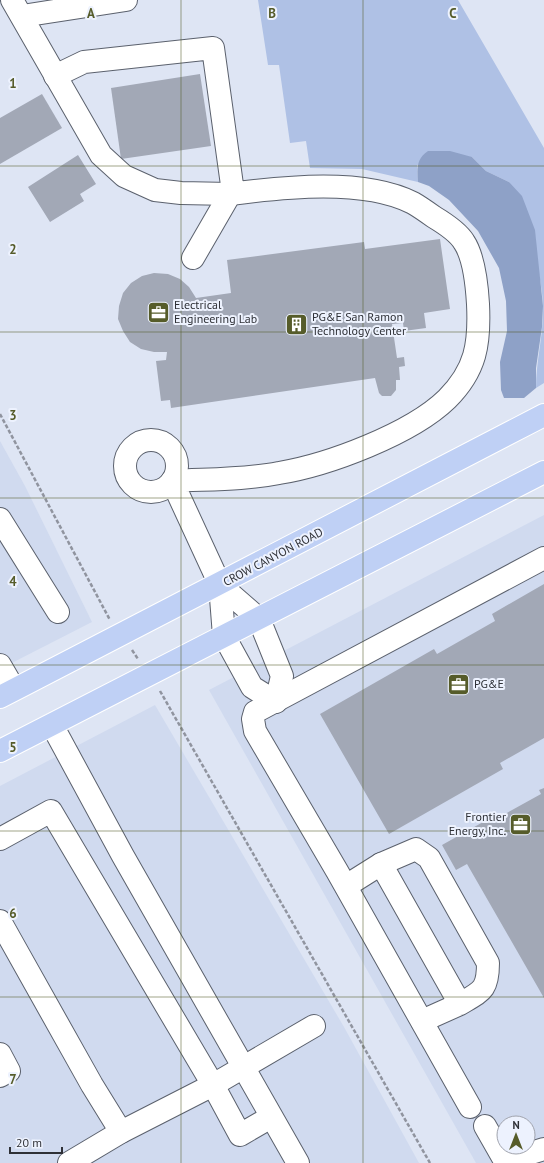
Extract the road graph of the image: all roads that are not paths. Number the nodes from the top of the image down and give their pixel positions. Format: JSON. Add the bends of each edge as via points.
{"nodes":[{"id":1,"x":126,"y":0,"type":"edge"},
{"id":2,"x":12,"y":8,"type":"edge"},
{"id":3,"x":55,"y":76,"type":"junction"},
{"id":4,"x":230,"y":194,"type":"junction"},
{"id":5,"x":193,"y":258,"type":"dead end"},
{"id":6,"x":544,"y":415,"type":"edge"},
{"id":7,"x":544,"y":472,"type":"edge"},
{"id":8,"x":0,"y":519,"type":"edge"},
{"id":9,"x":544,"y":558,"type":"edge"},
{"id":10,"x":220,"y":585,"type":"junction"},
{"id":11,"x":58,"y":612,"type":"dead end"},
{"id":12,"x":258,"y":619,"type":"junction"},
{"id":13,"x":224,"y":636,"type":"junction"},
{"id":14,"x":0,"y":666,"type":"edge"},
{"id":15,"x":7,"y":693,"type":"edge"},
{"id":16,"x":276,"y":702,"type":"junction"},
{"id":17,"x":52,"y":725,"type":"junction"},
{"id":18,"x":0,"y":751,"type":"edge"},
{"id":19,"x":0,"y":839,"type":"edge"},
{"id":20,"x":381,"y":864,"type":"junction"},
{"id":21,"x":346,"y":886,"type":"junction"},
{"id":22,"x":0,"y":921,"type":"edge"},
{"id":23,"x":460,"y":1004,"type":"junction"},
{"id":24,"x":422,"y":1021,"type":"junction"},
{"id":25,"x":314,"y":1026,"type":"dead end"},
{"id":26,"x":0,"y":1054,"type":"edge"},
{"id":27,"x":244,"y":1068,"type":"junction"},
{"id":28,"x":0,"y":1076,"type":"edge"},
{"id":29,"x":213,"y":1085,"type":"junction"},
{"id":30,"x":470,"y":1106,"type":"dead end"},
{"id":31,"x":271,"y":1117,"type":"junction"},
{"id":32,"x":485,"y":1126,"type":"dead end"},
{"id":33,"x":121,"y":1132,"type":"junction"},
{"id":34,"x":544,"y":1149,"type":"edge"},
{"id":35,"x":505,"y":1162,"type":"edge"},
{"id":36,"x":69,"y":1163,"type":"edge"},
{"id":37,"x":298,"y":1163,"type":"edge"}],
"edges":[{"from":1,"to":2,"type":"lane"},
{"from":2,"to":3,"type":"lane"},
{"from":3,"to":4,"type":"lane","via":[[101,155],[124,176],[155,190]]},
{"from":3,"to":4,"type":"lane","via":[[84,62],[213,48],[232,185]]},
{"from":4,"to":5,"type":"lane"},
{"from":4,"to":10,"type":"lane","via":[[320,186],[372,191],[412,203],[443,222],[464,242],[473,268],[479,326],[476,351],[466,376],[430,413],[398,432],[360,449],[279,473],[172,481]]},
{"from":6,"to":10,"type":"main road","name":"CROW CANYON ROAD"},
{"from":7,"to":12,"type":"main road"},
{"from":8,"to":11,"type":"lane"},
{"from":9,"to":16,"type":"lane"},
{"from":10,"to":12,"type":"lane"},
{"from":10,"to":13,"type":"lane"},
{"from":10,"to":15,"type":"main road","name":"CROW CANYON ROAD","via":[[114,626]]},
{"from":12,"to":13,"type":"main road"},
{"from":12,"to":16,"type":"lane","via":[[282,676]]},
{"from":13,"to":16,"type":"lane","via":[[252,687]]},
{"from":13,"to":17,"type":"main road"},
{"from":14,"to":15,"type":"lane"},
{"from":16,"to":21,"type":"lane","via":[[255,712],[255,731]]},
{"from":17,"to":18,"type":"main road"},
{"from":17,"to":27,"type":"lane","via":[[123,856]]},
{"from":19,"to":29,"type":"lane","via":[[51,811]]},
{"from":20,"to":21,"type":"lane"},
{"from":20,"to":23,"type":"lane"},
{"from":20,"to":23,"type":"lane","via":[[416,849],[429,858],[488,963],[488,980],[481,992]]},
{"from":21,"to":24,"type":"lane"},
{"from":22,"to":33,"type":"lane"},
{"from":23,"to":24,"type":"lane"},
{"from":24,"to":30,"type":"lane"},
{"from":25,"to":27,"type":"lane"},
{"from":26,"to":28,"type":"lane","via":[[10,1071]]},
{"from":27,"to":29,"type":"lane"},
{"from":27,"to":31,"type":"lane"},
{"from":29,"to":31,"type":"lane","via":[[240,1135]]},
{"from":29,"to":33,"type":"lane"},
{"from":31,"to":37,"type":"lane"},
{"from":32,"to":35,"type":"lane"},
{"from":33,"to":36,"type":"lane"},
{"from":34,"to":35,"type":"lane"}]}
